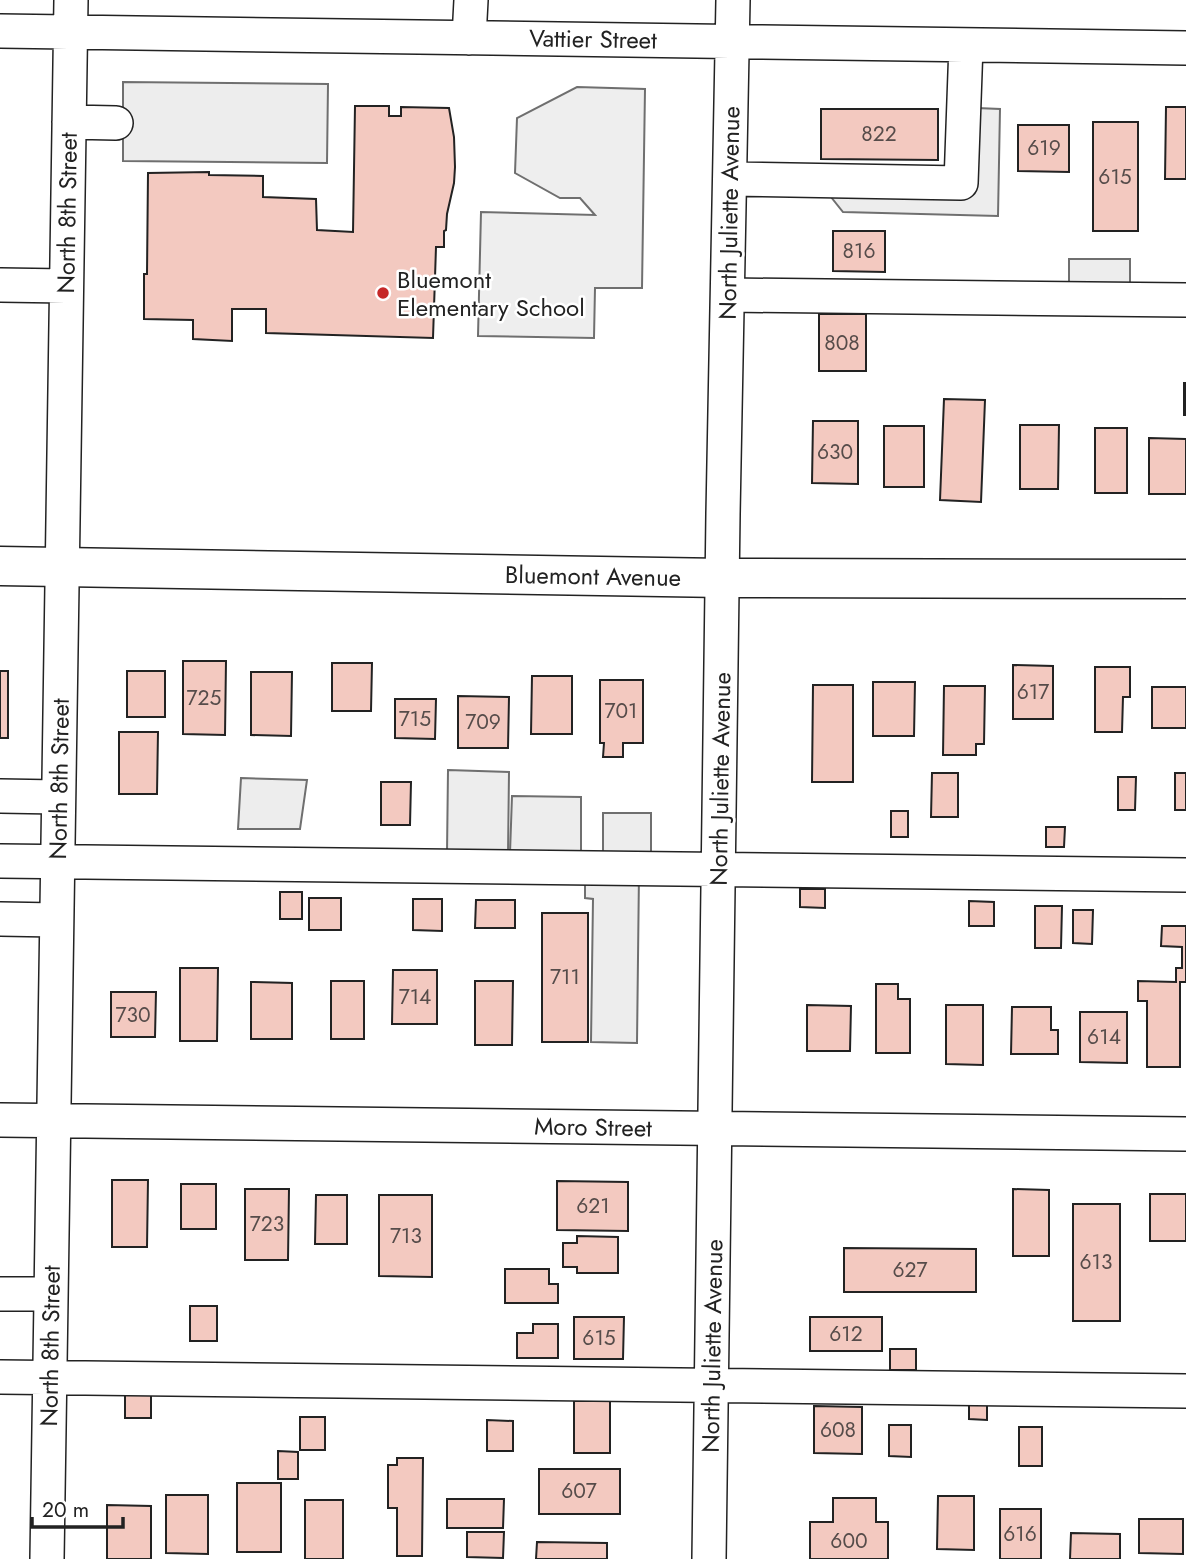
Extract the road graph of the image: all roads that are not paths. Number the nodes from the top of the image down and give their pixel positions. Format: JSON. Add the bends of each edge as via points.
{"nodes":[{"id":1,"x":471,"y":0,"type":"edge"},
{"id":2,"x":733,"y":0,"type":"edge"},
{"id":3,"x":71,"y":16,"type":"edge"},
{"id":4,"x":0,"y":31,"type":"edge"},
{"id":5,"x":469,"y":38,"type":"junction"},
{"id":6,"x":732,"y":42,"type":"junction"},
{"id":7,"x":966,"y":45,"type":"junction"},
{"id":8,"x":1186,"y":48,"type":"edge"},
{"id":9,"x":69,"y":122,"type":"junction"},
{"id":10,"x":116,"y":123,"type":"dead end"},
{"id":11,"x":730,"y":179,"type":"junction"},
{"id":12,"x":0,"y":285,"type":"edge"},
{"id":13,"x":66,"y":286,"type":"junction"},
{"id":14,"x":727,"y":295,"type":"junction"},
{"id":15,"x":1186,"y":300,"type":"edge"},
{"id":16,"x":0,"y":566,"type":"edge"},
{"id":17,"x":62,"y":567,"type":"junction"},
{"id":18,"x":723,"y":578,"type":"junction"},
{"id":19,"x":1186,"y":579,"type":"edge"},
{"id":20,"x":0,"y":796,"type":"edge"},
{"id":21,"x":58,"y":797,"type":"junction"},
{"id":22,"x":0,"y":861,"type":"edge"},
{"id":23,"x":57,"y":862,"type":"junction"},
{"id":24,"x":719,"y":870,"type":"junction"},
{"id":25,"x":1186,"y":874,"type":"edge"},
{"id":26,"x":0,"y":919,"type":"edge"},
{"id":27,"x":56,"y":920,"type":"junction"},
{"id":28,"x":0,"y":1120,"type":"edge"},
{"id":29,"x":54,"y":1120,"type":"junction"},
{"id":30,"x":715,"y":1128,"type":"junction"},
{"id":31,"x":1186,"y":1134,"type":"edge"},
{"id":32,"x":0,"y":1294,"type":"edge"},
{"id":33,"x":51,"y":1294,"type":"junction"},
{"id":34,"x":0,"y":1377,"type":"edge"},
{"id":35,"x":50,"y":1377,"type":"junction"},
{"id":36,"x":712,"y":1385,"type":"junction"},
{"id":37,"x":1186,"y":1391,"type":"edge"},
{"id":38,"x":47,"y":1559,"type":"edge"},
{"id":39,"x":709,"y":1559,"type":"edge"}],
"edges":[{"from":1,"to":5,"type":"street"},
{"from":2,"to":6,"type":"street","name":"North Juliette Avenue"},
{"from":3,"to":4,"type":"street","name":"Vattier Street"},
{"from":3,"to":5,"type":"street","name":"Vattier Street"},
{"from":3,"to":9,"type":"street","name":"North 8th Street"},
{"from":5,"to":6,"type":"street","name":"Vattier Street"},
{"from":6,"to":7,"type":"street","name":"Vattier Street"},
{"from":6,"to":11,"type":"street","name":"North Juliette Avenue"},
{"from":7,"to":8,"type":"street","name":"Vattier Street"},
{"from":7,"to":11,"type":"street","via":[[961,183]]},
{"from":9,"to":10,"type":"street"},
{"from":9,"to":13,"type":"street","name":"North 8th Street"},
{"from":11,"to":14,"type":"street","name":"North Juliette Avenue"},
{"from":12,"to":13,"type":"street"},
{"from":13,"to":17,"type":"street","name":"North 8th Street"},
{"from":14,"to":15,"type":"street"},
{"from":14,"to":18,"type":"street","name":"North Juliette Avenue"},
{"from":16,"to":17,"type":"main road","name":"Bluemont Avenue"},
{"from":17,"to":18,"type":"main road","name":"Bluemont Avenue"},
{"from":17,"to":21,"type":"street","name":"North 8th Street"},
{"from":18,"to":19,"type":"main road","name":"Bluemont Avenue"},
{"from":18,"to":24,"type":"street","name":"North Juliette Avenue"},
{"from":20,"to":21,"type":"street"},
{"from":21,"to":23,"type":"street","name":"North 8th Street"},
{"from":22,"to":23,"type":"street"},
{"from":23,"to":24,"type":"street"},
{"from":23,"to":27,"type":"street","name":"North 8th Street"},
{"from":24,"to":25,"type":"street"},
{"from":24,"to":30,"type":"street","name":"North Juliette Avenue"},
{"from":26,"to":27,"type":"street"},
{"from":27,"to":29,"type":"street","name":"North 8th Street"},
{"from":28,"to":29,"type":"street","name":"Moro Street"},
{"from":29,"to":30,"type":"street","name":"Moro Street"},
{"from":29,"to":33,"type":"street","name":"North 8th Street"},
{"from":30,"to":31,"type":"street","name":"Moro Street"},
{"from":30,"to":36,"type":"street","name":"North Juliette Avenue"},
{"from":32,"to":33,"type":"street"},
{"from":33,"to":35,"type":"street","name":"North 8th Street"},
{"from":34,"to":35,"type":"street"},
{"from":35,"to":36,"type":"street"},
{"from":35,"to":38,"type":"street","name":"North 8th Street"},
{"from":36,"to":37,"type":"street"},
{"from":36,"to":39,"type":"street","name":"North Juliette Avenue"}]}
